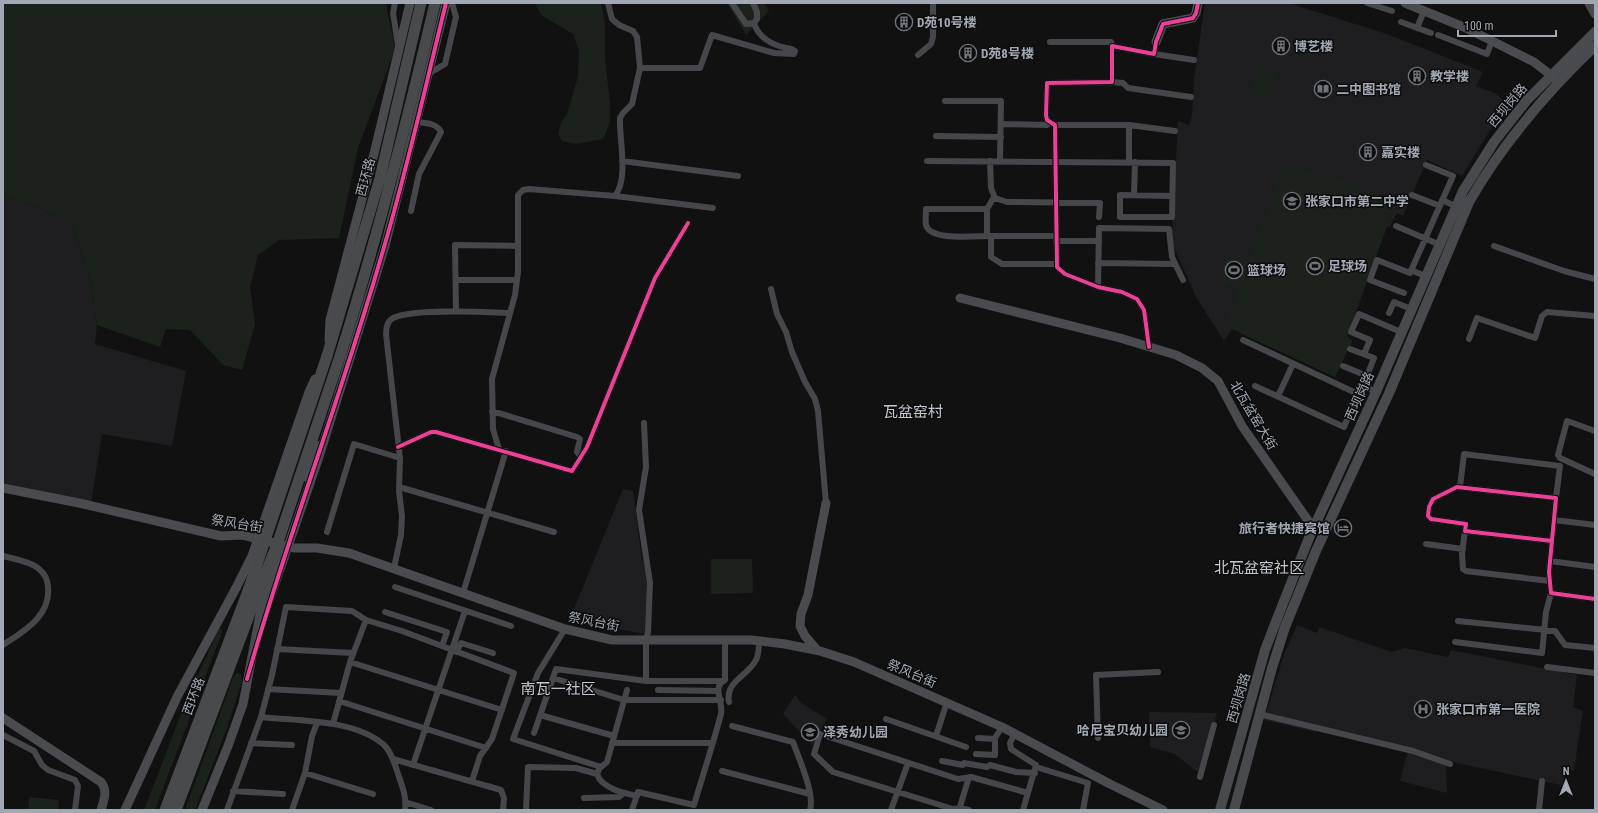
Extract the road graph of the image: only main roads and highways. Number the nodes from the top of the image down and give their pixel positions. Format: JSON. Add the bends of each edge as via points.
{"nodes":[{"id":1,"x":410,"y":3,"type":"edge"},
{"id":2,"x":421,"y":3,"type":"edge"},
{"id":3,"x":434,"y":3,"type":"edge"},
{"id":4,"x":446,"y":3,"type":"edge"},
{"id":5,"x":1198,"y":3,"type":"edge"},
{"id":6,"x":1405,"y":3,"type":"edge"},
{"id":7,"x":1589,"y":3,"type":"edge"},
{"id":8,"x":1595,"y":14,"type":"edge"},
{"id":9,"x":1595,"y":32,"type":"edge"},
{"id":10,"x":1156,"y":42,"type":"road end"},
{"id":11,"x":1591,"y":50,"type":"edge"},
{"id":12,"x":1552,"y":75,"type":"junction"},
{"id":13,"x":1560,"y":82,"type":"junction"},
{"id":14,"x":1448,"y":222,"type":"junction"},
{"id":15,"x":1458,"y":226,"type":"junction"},
{"id":16,"x":384,"y":246,"type":"junction"},
{"id":17,"x":960,"y":298,"type":"dead end"},
{"id":18,"x":351,"y":323,"type":"junction"},
{"id":19,"x":327,"y":356,"type":"junction"},
{"id":20,"x":345,"y":357,"type":"junction"},
{"id":21,"x":3,"y":488,"type":"edge"},
{"id":22,"x":826,"y":502,"type":"road end"},
{"id":23,"x":1314,"y":529,"type":"junction"},
{"id":24,"x":1325,"y":533,"type":"junction"},
{"id":25,"x":259,"y":597,"type":"junction"},
{"id":26,"x":817,"y":650,"type":"junction"},
{"id":27,"x":3,"y":718,"type":"edge"},
{"id":28,"x":101,"y":810,"type":"edge"},
{"id":29,"x":125,"y":810,"type":"edge"},
{"id":30,"x":165,"y":810,"type":"edge"},
{"id":31,"x":176,"y":810,"type":"edge"},
{"id":32,"x":202,"y":810,"type":"edge"},
{"id":33,"x":1163,"y":810,"type":"edge"},
{"id":34,"x":1220,"y":810,"type":"edge"},
{"id":35,"x":1234,"y":810,"type":"edge"}],
"edges":[{"from":1,"to":19,"type":"main road","via":[[374,154],[330,320]]},
{"from":2,"to":19,"type":"highway","name":"西环路","via":[[380,178]]},
{"from":3,"to":18,"type":"highway","name":"西环路","via":[[401,147]]},
{"from":4,"to":16,"type":"main road"},
{"from":5,"to":10,"type":"main road","via":[[1193,18],[1163,24]]},
{"from":6,"to":12,"type":"main road","via":[[1466,28],[1534,62]]},
{"from":7,"to":8,"type":"main road"},
{"from":9,"to":11,"type":"main road","name":"西坝岗路"},
{"from":11,"to":12,"type":"main road","name":"西坝岗路"},
{"from":11,"to":13,"type":"main road","name":"西坝岗路"},
{"from":12,"to":13,"type":"main road"},
{"from":12,"to":14,"type":"main road","name":"西坝岗路","via":[[1527,100],[1494,142],[1462,191]]},
{"from":13,"to":15,"type":"main road","name":"西坝岗路","via":[[1522,125],[1483,177]]},
{"from":14,"to":15,"type":"main road"},
{"from":14,"to":23,"type":"main road","name":"西坝岗路","via":[[1376,392]]},
{"from":15,"to":24,"type":"main road","name":"西坝岗路","via":[[1390,391]]},
{"from":16,"to":18,"type":"main road"},
{"from":16,"to":20,"type":"main road"},
{"from":17,"to":23,"type":"main road","name":"北瓦盆窑大街","via":[[1176,355],[1202,368],[1218,381],[1242,426]]},
{"from":18,"to":20,"type":"highway","name":"西环路"},
{"from":19,"to":25,"type":"highway","name":"西环路","bridge":true},
{"from":19,"to":29,"type":"main road","bridge":true,"via":[[308,392],[252,556],[177,697]]},
{"from":20,"to":25,"type":"highway","name":"西环路","bridge":true},
{"from":21,"to":26,"type":"main road","name":"祭风台街","via":[[221,536],[242,535],[294,548],[317,548],[349,553],[565,629],[612,640],[759,641]]},
{"from":22,"to":26,"type":"main road","via":[[800,626]]},
{"from":23,"to":24,"type":"main road"},
{"from":23,"to":34,"type":"main road","name":"西坝岗路","via":[[1265,650]]},
{"from":24,"to":35,"type":"main road","name":"西坝岗路","via":[[1285,627]]},
{"from":25,"to":30,"type":"highway","name":"西环路"},
{"from":25,"to":31,"type":"highway","name":"西环路"},
{"from":25,"to":32,"type":"main road","via":[[243,704]]},
{"from":26,"to":33,"type":"main road","name":"祭风台街","via":[[854,662],[1002,727]]},
{"from":27,"to":28,"type":"main road","via":[[101,782],[105,796]]}]}
